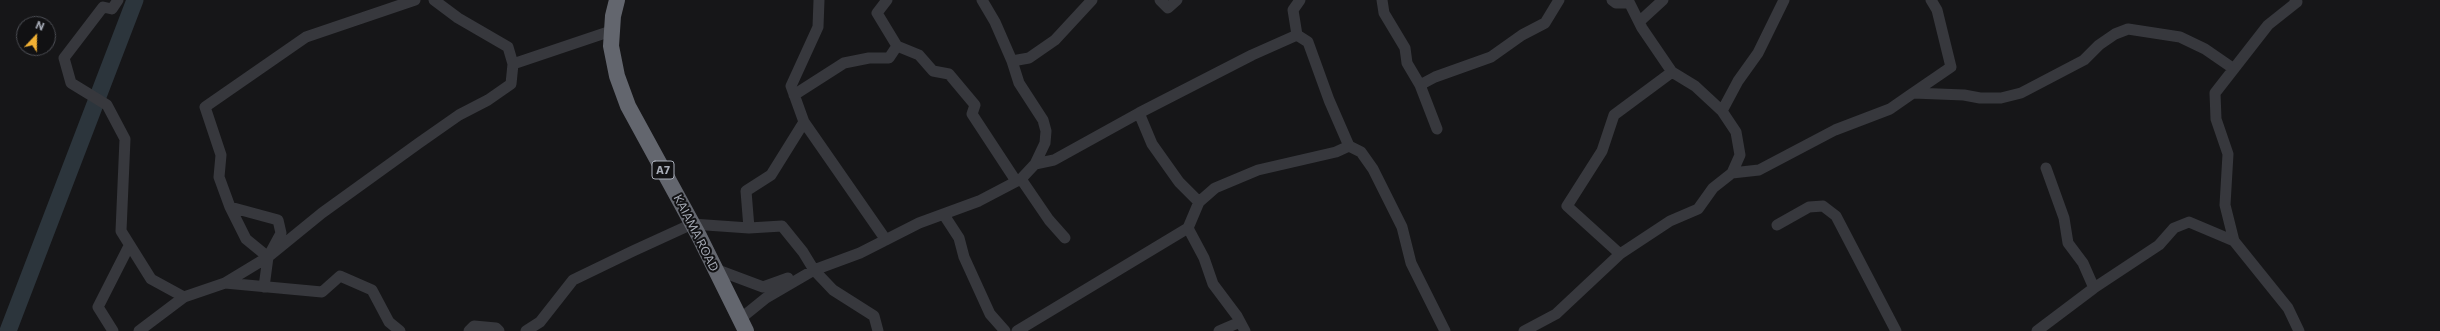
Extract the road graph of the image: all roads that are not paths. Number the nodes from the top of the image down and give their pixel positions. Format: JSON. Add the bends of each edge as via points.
{"nodes":[{"id":1,"x":118,"y":0,"type":"edge"},
{"id":2,"x":415,"y":0,"type":"edge"},
{"id":3,"x":434,"y":0,"type":"edge"},
{"id":4,"x":616,"y":0,"type":"edge"},
{"id":5,"x":819,"y":0,"type":"edge"},
{"id":6,"x":887,"y":0,"type":"edge"},
{"id":7,"x":982,"y":0,"type":"edge"},
{"id":8,"x":1092,"y":0,"type":"edge"},
{"id":9,"x":1160,"y":0,"type":"edge"},
{"id":10,"x":1177,"y":0,"type":"edge"},
{"id":11,"x":1300,"y":0,"type":"edge"},
{"id":12,"x":1382,"y":0,"type":"edge"},
{"id":13,"x":1559,"y":0,"type":"edge"},
{"id":14,"x":1612,"y":0,"type":"edge"},
{"id":15,"x":1664,"y":0,"type":"edge"},
{"id":16,"x":1784,"y":0,"type":"edge"},
{"id":17,"x":1931,"y":0,"type":"edge"},
{"id":18,"x":2298,"y":1,"type":"edge"},
{"id":19,"x":1628,"y":2,"type":"edge"},
{"id":20,"x":1639,"y":22,"type":"junction"},
{"id":21,"x":611,"y":31,"type":"junction"},
{"id":22,"x":1297,"y":35,"type":"junction"},
{"id":23,"x":897,"y":46,"type":"junction"},
{"id":24,"x":1012,"y":61,"type":"junction"},
{"id":25,"x":513,"y":64,"type":"junction"},
{"id":26,"x":2234,"y":69,"type":"junction"},
{"id":27,"x":1672,"y":72,"type":"junction"},
{"id":28,"x":1420,"y":86,"type":"junction"},
{"id":29,"x":1913,"y":93,"type":"junction"},
{"id":30,"x":794,"y":95,"type":"junction"},
{"id":31,"x":1722,"y":111,"type":"junction"},
{"id":32,"x":1139,"y":113,"type":"junction"},
{"id":33,"x":804,"y":122,"type":"junction"},
{"id":34,"x":1437,"y":128,"type":"dead end"},
{"id":35,"x":1349,"y":146,"type":"junction"},
{"id":36,"x":1035,"y":164,"type":"junction"},
{"id":37,"x":2046,"y":168,"type":"dead end"},
{"id":38,"x":1732,"y":172,"type":"junction"},
{"id":39,"x":1018,"y":180,"type":"junction"},
{"id":40,"x":1199,"y":202,"type":"junction"},
{"id":41,"x":230,"y":208,"type":"junction"},
{"id":42,"x":944,"y":215,"type":"junction"},
{"id":43,"x":692,"y":224,"type":"junction"},
{"id":44,"x":1777,"y":225,"type":"dead end"},
{"id":45,"x":749,"y":228,"type":"junction"},
{"id":46,"x":1188,"y":228,"type":"junction"},
{"id":47,"x":1065,"y":238,"type":"dead end"},
{"id":48,"x":886,"y":240,"type":"junction"},
{"id":49,"x":2234,"y":241,"type":"junction"},
{"id":50,"x":129,"y":246,"type":"junction"},
{"id":51,"x":1620,"y":254,"type":"junction"},
{"id":52,"x":268,"y":257,"type":"junction"},
{"id":53,"x":715,"y":269,"type":"junction"},
{"id":54,"x":814,"y":270,"type":"junction"},
{"id":55,"x":225,"y":283,"type":"junction"},
{"id":56,"x":264,"y":287,"type":"junction"},
{"id":57,"x":2094,"y":288,"type":"junction"},
{"id":58,"x":184,"y":297,"type":"junction"},
{"id":59,"x":743,"y":325,"type":"edge"},
{"id":60,"x":1242,"y":326,"type":"edge"},
{"id":61,"x":113,"y":331,"type":"edge"},
{"id":62,"x":139,"y":331,"type":"edge"},
{"id":63,"x":400,"y":331,"type":"edge"},
{"id":64,"x":469,"y":331,"type":"edge"},
{"id":65,"x":499,"y":331,"type":"edge"},
{"id":66,"x":526,"y":331,"type":"edge"},
{"id":67,"x":878,"y":331,"type":"edge"},
{"id":68,"x":1005,"y":331,"type":"edge"},
{"id":69,"x":1017,"y":331,"type":"edge"},
{"id":70,"x":1219,"y":331,"type":"edge"},
{"id":71,"x":1445,"y":331,"type":"edge"},
{"id":72,"x":1524,"y":331,"type":"edge"},
{"id":73,"x":1896,"y":331,"type":"edge"},
{"id":74,"x":2037,"y":331,"type":"edge"},
{"id":75,"x":2299,"y":331,"type":"edge"}],
"edges":[{"from":1,"to":50,"type":"street","via":[[112,10],[103,7],[64,58],[71,83],[107,104],[125,139],[121,231]]},
{"from":2,"to":41,"type":"street","via":[[306,37],[205,107],[221,155],[219,177]]},
{"from":3,"to":25,"type":"street","via":[[458,18],[508,47]]},
{"from":4,"to":21,"type":"highway","name":"KAIAMA ROAD","number":"A7"},
{"from":5,"to":30,"type":"street","via":[[818,27],[792,86]]},
{"from":6,"to":23,"type":"street","via":[[877,13]]},
{"from":7,"to":24,"type":"street"},
{"from":8,"to":24,"type":"street","via":[[1055,40],[1029,58]]},
{"from":9,"to":10,"type":"street","via":[[1168,8]]},
{"from":11,"to":22,"type":"street","via":[[1293,10]]},
{"from":12,"to":28,"type":"street","via":[[1384,13],[1405,48],[1407,63]]},
{"from":13,"to":28,"type":"street","via":[[1545,23],[1522,35],[1490,58],[1435,77]]},
{"from":14,"to":19,"type":"street","via":[[1616,3]]},
{"from":15,"to":20,"type":"street"},
{"from":16,"to":31,"type":"street","via":[[1758,53],[1738,81]]},
{"from":17,"to":29,"type":"street","via":[[1937,10],[1951,67]]},
{"from":18,"to":26,"type":"street","via":[[2268,26]]},
{"from":19,"to":20,"type":"street"},
{"from":20,"to":27,"type":"street"},
{"from":21,"to":25,"type":"street"},
{"from":21,"to":43,"type":"highway","name":"KAIAMA ROAD","number":"A7","via":[[613,60],[628,106]]},
{"from":22,"to":32,"type":"street"},
{"from":22,"to":35,"type":"street","via":[[1308,42]]},
{"from":23,"to":30,"type":"street","via":[[889,58],[869,58],[844,63]]},
{"from":23,"to":39,"type":"street","via":[[919,55],[933,70],[949,74],[975,105],[972,114]]},
{"from":24,"to":36,"type":"street","via":[[1019,83],[1043,120],[1046,131],[1045,143]]},
{"from":25,"to":52,"type":"street","via":[[511,84],[419,143],[322,213]]},
{"from":26,"to":29,"type":"street","via":[[2205,49],[2180,37],[2128,30],[2104,41],[2084,60],[2021,93],[1994,98]]},
{"from":26,"to":49,"type":"street","via":[[2215,93],[2216,119],[2228,154],[2225,205]]},
{"from":27,"to":31,"type":"street","via":[[1695,86]]},
{"from":27,"to":51,"type":"street","via":[[1614,115],[1602,151],[1567,206]]},
{"from":28,"to":34,"type":"street"},
{"from":29,"to":38,"type":"street","via":[[1890,109],[1836,130],[1759,170]]},
{"from":30,"to":33,"type":"street"},
{"from":31,"to":38,"type":"street","via":[[1736,132],[1740,155]]},
{"from":32,"to":36,"type":"street","via":[[1054,160]]},
{"from":32,"to":40,"type":"street","via":[[1152,144],[1179,182]]},
{"from":33,"to":45,"type":"street","via":[[771,175],[746,191]]},
{"from":33,"to":48,"type":"street"},
{"from":35,"to":40,"type":"street","via":[[1336,152],[1258,170],[1215,188]]},
{"from":35,"to":71,"type":"street","via":[[1361,152],[1373,169],[1402,227],[1411,263]]},
{"from":36,"to":39,"type":"street"},
{"from":37,"to":57,"type":"street","via":[[2064,218],[2068,243],[2083,263]]},
{"from":38,"to":51,"type":"street","via":[[1713,188],[1698,209],[1670,221]]},
{"from":39,"to":42,"type":"street","via":[[979,201]]},
{"from":39,"to":47,"type":"street"},
{"from":40,"to":46,"type":"street"},
{"from":41,"to":52,"type":"street","via":[[246,239]]},
{"from":41,"to":52,"type":"street","via":[[278,220],[281,233]]},
{"from":42,"to":48,"type":"street","via":[[919,223]]},
{"from":42,"to":68,"type":"street","via":[[959,238],[977,289],[990,314]]},
{"from":43,"to":45,"type":"street"},
{"from":43,"to":53,"type":"highway","name":"KAIAMA ROAD","number":"A7"},
{"from":43,"to":66,"type":"street","via":[[573,280],[540,322]]},
{"from":44,"to":73,"type":"street","via":[[1809,208],[1823,206],[1836,216]]},
{"from":45,"to":54,"type":"street","via":[[782,226]]},
{"from":46,"to":60,"type":"street","via":[[1204,258],[1213,284]]},
{"from":46,"to":69,"type":"street"},
{"from":48,"to":54,"type":"street"},
{"from":49,"to":57,"type":"street","via":[[2190,222],[2174,228],[2159,245]]},
{"from":49,"to":75,"type":"street","via":[[2288,308]]},
{"from":50,"to":58,"type":"street","via":[[151,279]]},
{"from":50,"to":61,"type":"street","via":[[98,307]]},
{"from":51,"to":72,"type":"street","via":[[1556,314]]},
{"from":52,"to":55,"type":"street"},
{"from":52,"to":56,"type":"street"},
{"from":53,"to":54,"type":"street","via":[[764,287]]},
{"from":53,"to":59,"type":"highway","name":"KAIAMA ROAD","number":"A7"},
{"from":54,"to":59,"type":"street","via":[[766,298]]},
{"from":54,"to":67,"type":"street","via":[[833,290],[874,316]]},
{"from":55,"to":56,"type":"street"},
{"from":55,"to":58,"type":"street"},
{"from":56,"to":63,"type":"street","via":[[322,292],[340,276],[372,290],[389,322]]},
{"from":57,"to":74,"type":"street"},
{"from":58,"to":62,"type":"street"},
{"from":60,"to":70,"type":"street"},
{"from":64,"to":65,"type":"street","via":[[474,326],[496,328]]}]}
